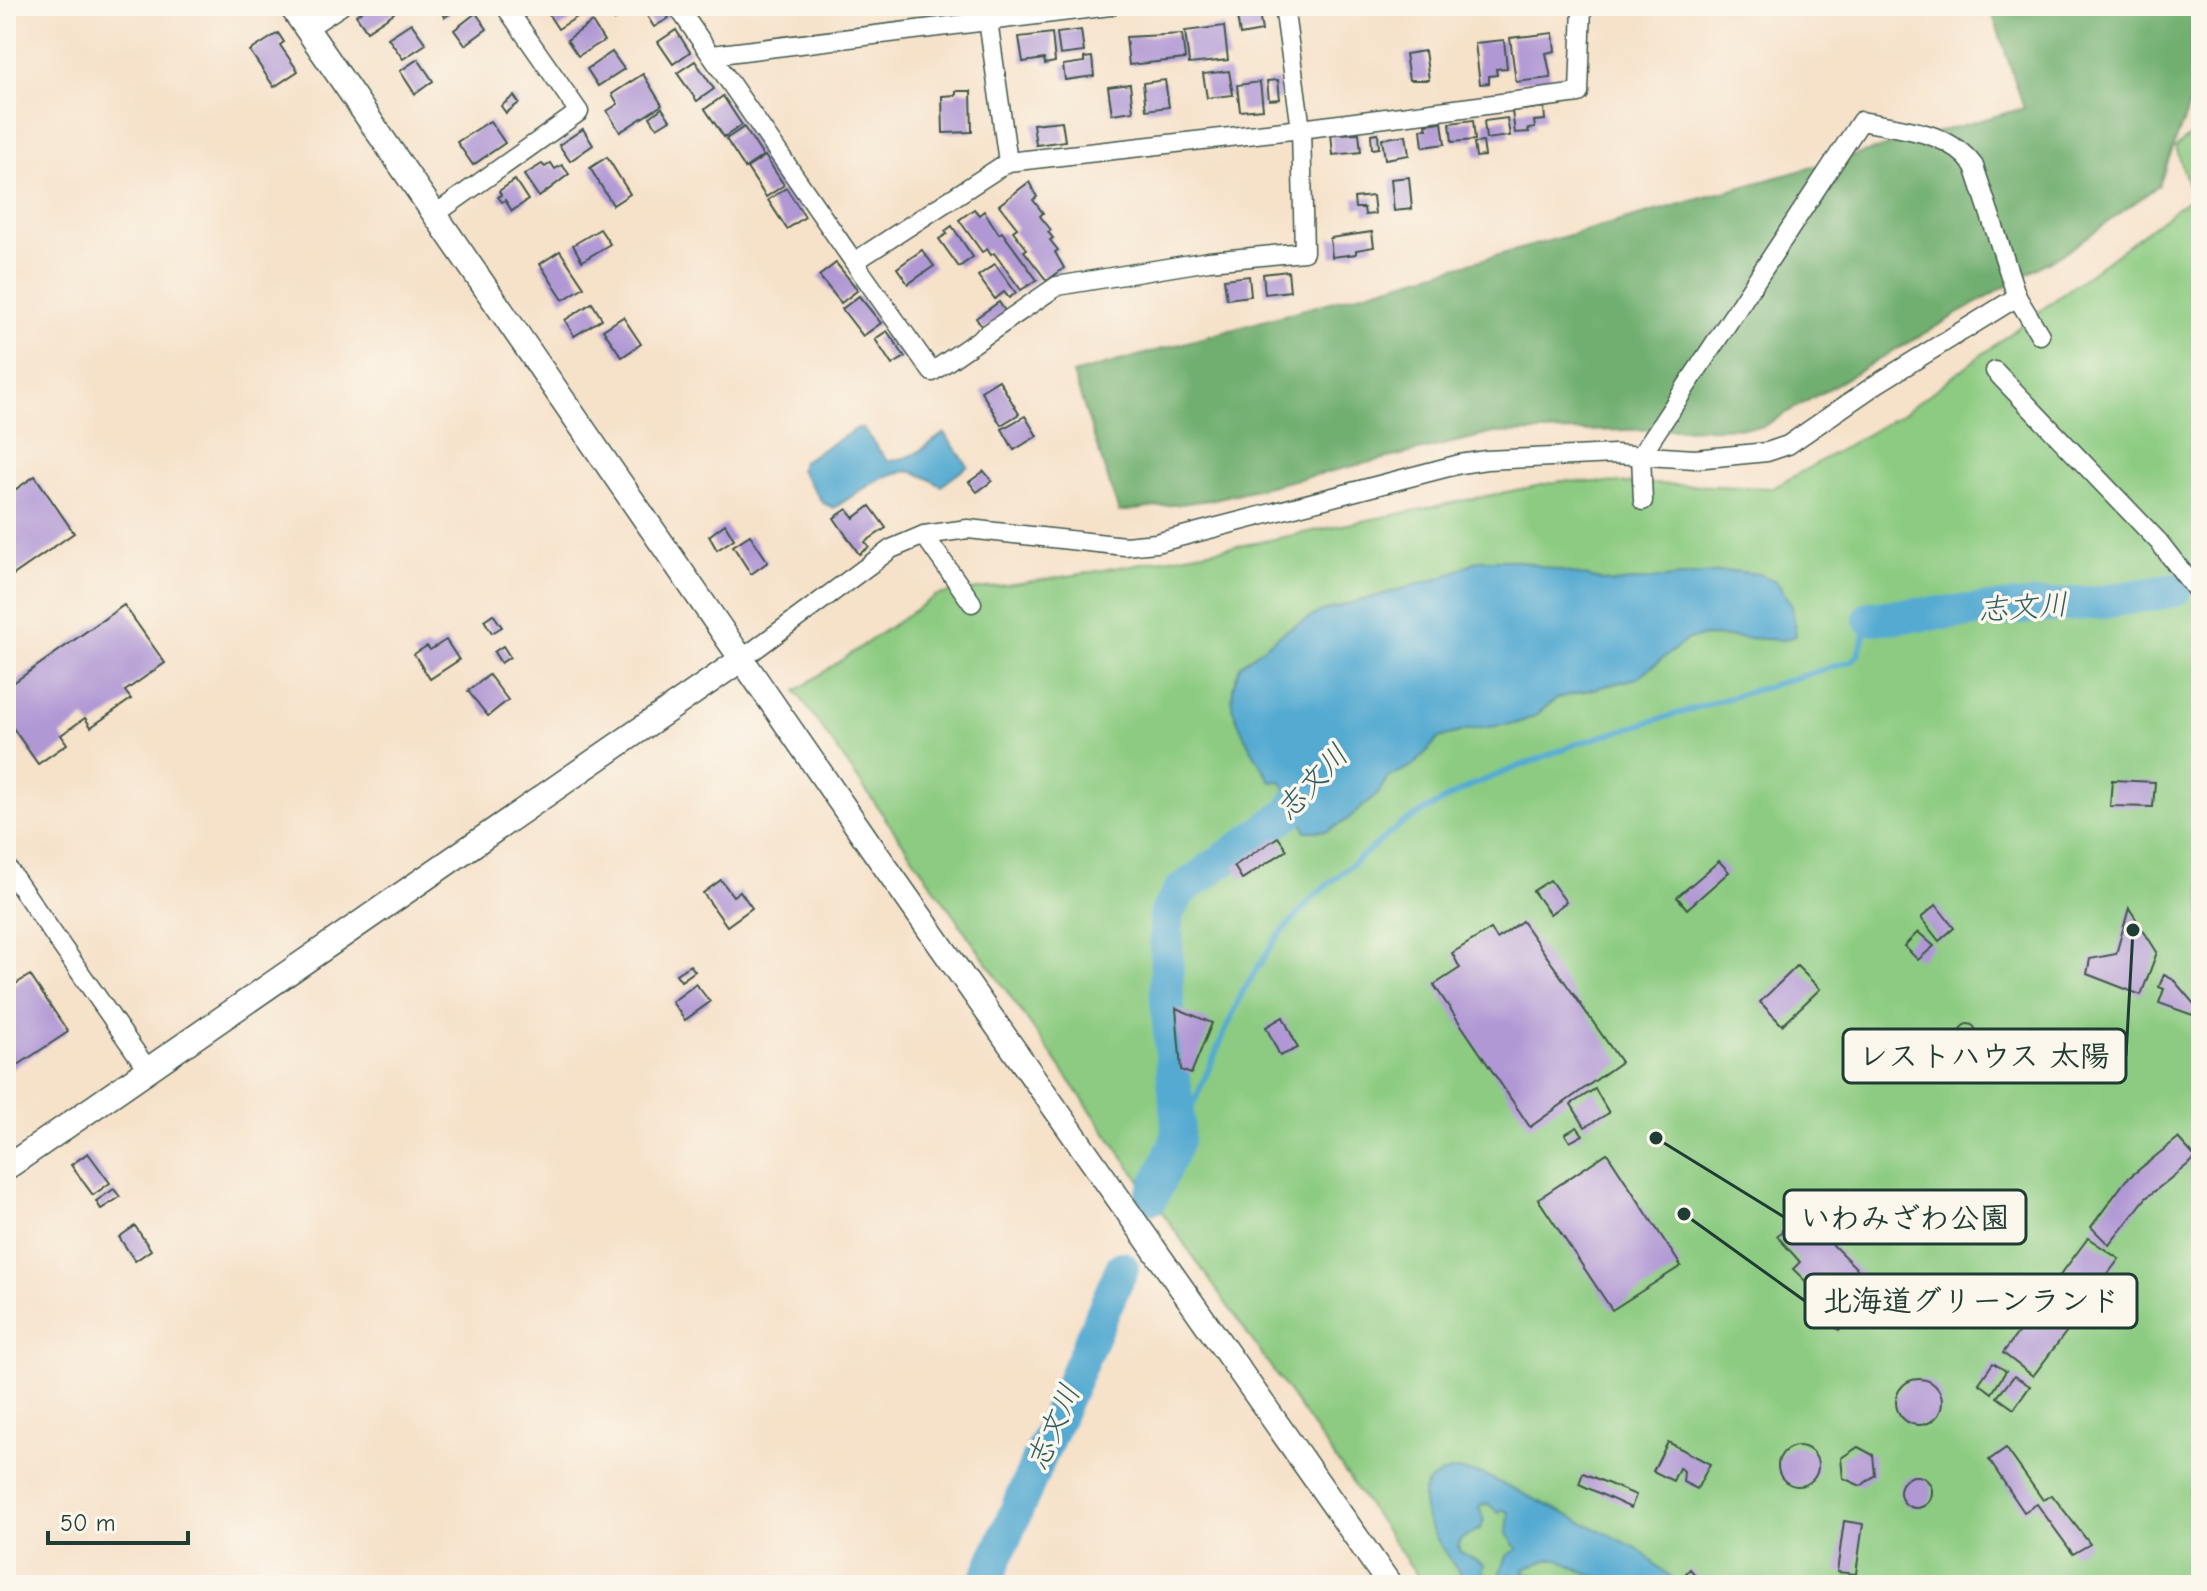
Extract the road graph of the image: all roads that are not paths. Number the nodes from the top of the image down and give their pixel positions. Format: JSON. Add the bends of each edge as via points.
{"nodes":[{"id":1,"x":291,"y":6,"type":"edge"},
{"id":2,"x":341,"y":6,"type":"edge"},
{"id":3,"x":505,"y":6,"type":"edge"},
{"id":4,"x":677,"y":6,"type":"edge"},
{"id":5,"x":1110,"y":6,"type":"edge"},
{"id":6,"x":1284,"y":6,"type":"edge"},
{"id":7,"x":1582,"y":6,"type":"edge"},
{"id":8,"x":987,"y":14,"type":"edge"},
{"id":9,"x":306,"y":29,"type":"junction"},
{"id":10,"x":712,"y":55,"type":"junction"},
{"id":11,"x":1301,"y":129,"type":"junction"},
{"id":12,"x":1008,"y":162,"type":"junction"},
{"id":13,"x":434,"y":215,"type":"junction"},
{"id":14,"x":854,"y":262,"type":"junction"},
{"id":15,"x":2017,"y":297,"type":"junction"},
{"id":16,"x":2040,"y":335,"type":"dead end"},
{"id":17,"x":1995,"y":371,"type":"dead end"},
{"id":18,"x":1641,"y":455,"type":"junction"},
{"id":19,"x":1643,"y":501,"type":"dead end"},
{"id":20,"x":924,"y":535,"type":"junction"},
{"id":21,"x":2201,"y":596,"type":"edge"},
{"id":22,"x":972,"y":603,"type":"dead end"},
{"id":23,"x":742,"y":659,"type":"junction"},
{"id":24,"x":6,"y":866,"type":"edge"},
{"id":25,"x":148,"y":1070,"type":"junction"},
{"id":26,"x":6,"y":1168,"type":"edge"},
{"id":27,"x":1390,"y":1585,"type":"edge"}],
"edges":[{"from":1,"to":9,"type":"street"},
{"from":2,"to":9,"type":"street"},
{"from":3,"to":13,"type":"street","via":[[579,112]]},
{"from":4,"to":10,"type":"street"},
{"from":5,"to":8,"type":"street"},
{"from":6,"to":11,"type":"street"},
{"from":7,"to":11,"type":"street","via":[[1579,93]]},
{"from":8,"to":10,"type":"street"},
{"from":8,"to":12,"type":"street"},
{"from":9,"to":13,"type":"street"},
{"from":10,"to":14,"type":"street"},
{"from":11,"to":12,"type":"street"},
{"from":11,"to":14,"type":"street","via":[[1304,252],[1209,261],[1057,286],[932,372]]},
{"from":12,"to":14,"type":"street"},
{"from":13,"to":23,"type":"street"},
{"from":15,"to":16,"type":"street"},
{"from":15,"to":18,"type":"street","via":[[1788,445],[1695,459]]},
{"from":15,"to":18,"type":"street","via":[[1974,166],[1964,153],[1941,138],[1861,121]]},
{"from":17,"to":21,"type":"street","via":[[2159,542]]},
{"from":18,"to":19,"type":"street"},
{"from":18,"to":20,"type":"street","via":[[1460,464],[1156,543],[1113,546],[968,529]]},
{"from":20,"to":22,"type":"street"},
{"from":20,"to":23,"type":"street","via":[[891,549]]},
{"from":23,"to":25,"type":"street"},
{"from":23,"to":27,"type":"street"},
{"from":24,"to":25,"type":"street"},
{"from":25,"to":26,"type":"street"}]}
